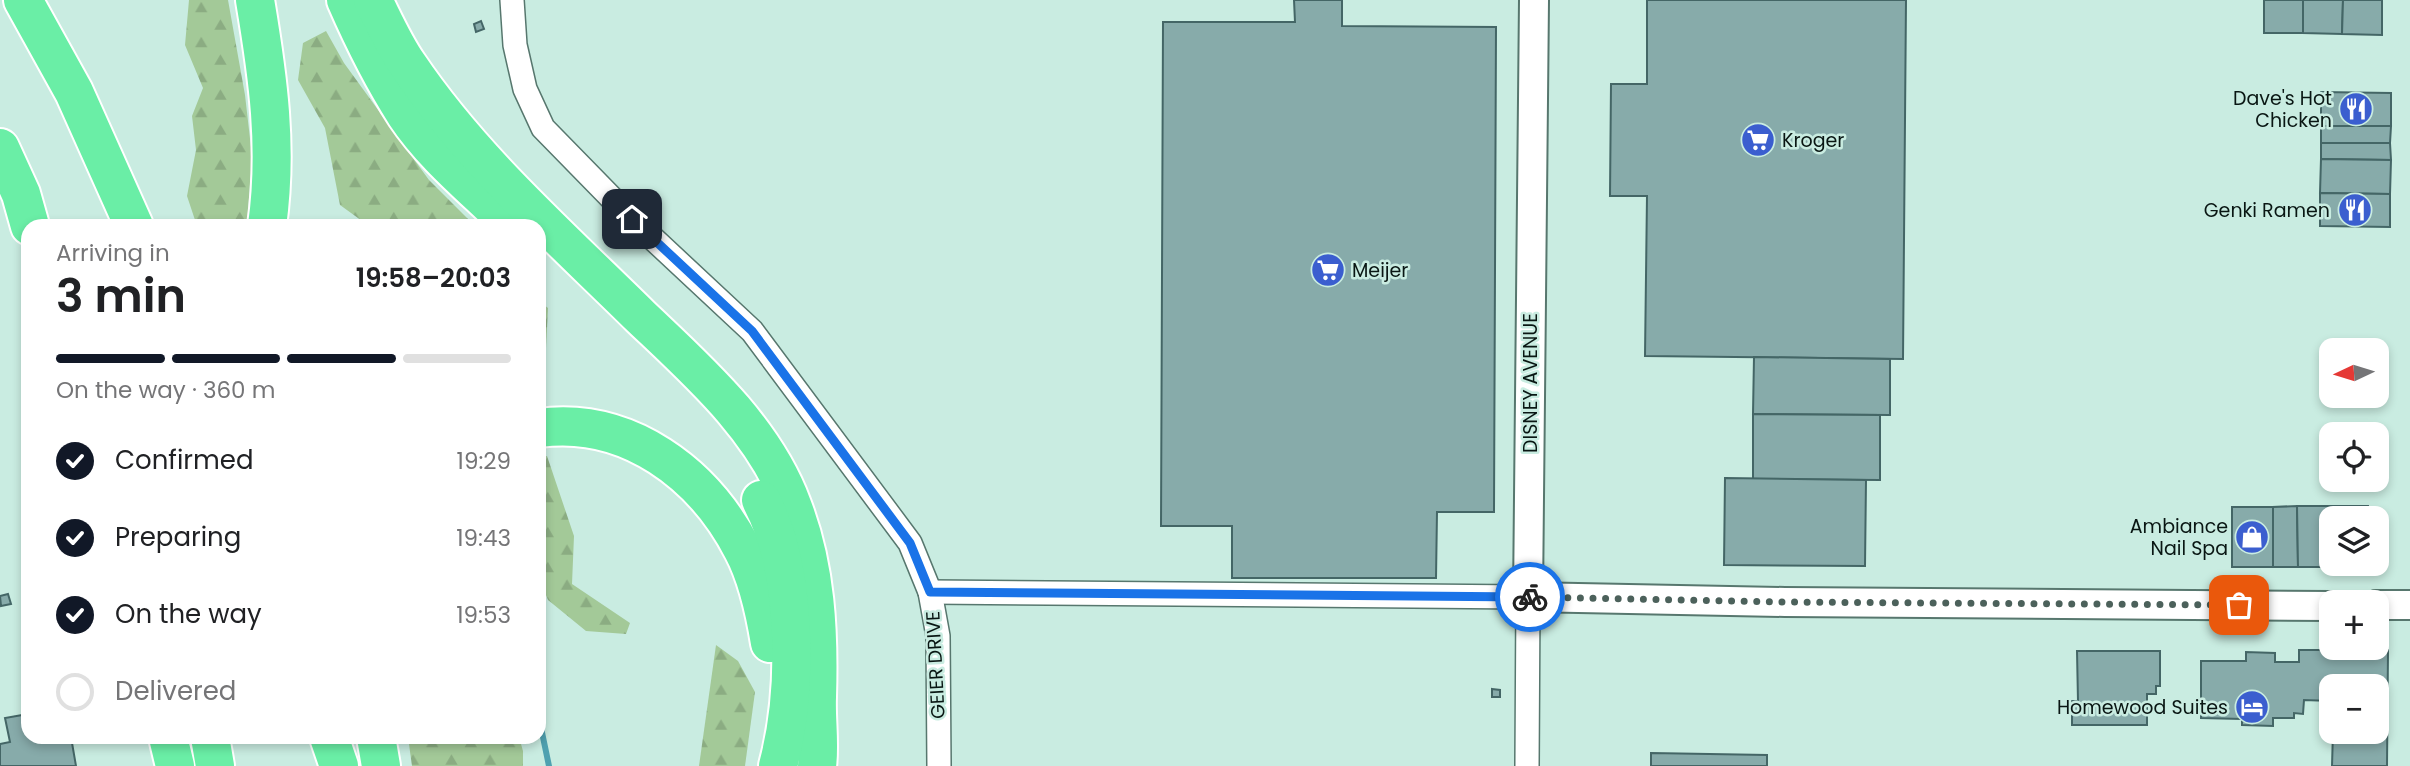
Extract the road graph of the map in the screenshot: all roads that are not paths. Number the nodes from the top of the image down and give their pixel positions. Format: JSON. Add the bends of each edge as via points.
{"nodes":[{"id":1,"x":23,"y":0,"type":"edge"},
{"id":2,"x":248,"y":0,"type":"edge"},
{"id":3,"x":256,"y":0,"type":"edge"},
{"id":4,"x":333,"y":0,"type":"edge"},
{"id":5,"x":346,"y":0,"type":"edge"},
{"id":6,"x":373,"y":0,"type":"edge"},
{"id":7,"x":512,"y":0,"type":"edge"},
{"id":8,"x":1534,"y":0,"type":"edge"},
{"id":9,"x":377,"y":64,"type":"junction"},
{"id":10,"x":266,"y":65,"type":"junction"},
{"id":11,"x":0,"y":148,"type":"edge"},
{"id":12,"x":28,"y":219,"type":"edge"},
{"id":13,"x":131,"y":219,"type":"edge"},
{"id":14,"x":267,"y":219,"type":"edge"},
{"id":15,"x":505,"y":219,"type":"edge"},
{"id":16,"x":542,"y":219,"type":"edge"},
{"id":17,"x":546,"y":223,"type":"edge"},
{"id":18,"x":546,"y":259,"type":"edge"},
{"id":19,"x":546,"y":428,"type":"edge"},
{"id":20,"x":930,"y":592,"type":"junction"},
{"id":21,"x":1528,"y":597,"type":"junction"},
{"id":22,"x":2389,"y":605,"type":"edge"},
{"id":23,"x":2319,"y":606,"type":"edge"},
{"id":24,"x":2410,"y":606,"type":"edge"},
{"id":25,"x":817,"y":706,"type":"junction"},
{"id":26,"x":211,"y":744,"type":"edge"},
{"id":27,"x":377,"y":744,"type":"edge"},
{"id":28,"x":215,"y":766,"type":"edge"},
{"id":29,"x":381,"y":766,"type":"edge"},
{"id":30,"x":768,"y":766,"type":"edge"},
{"id":31,"x":778,"y":766,"type":"edge"},
{"id":32,"x":801,"y":766,"type":"edge"},
{"id":33,"x":817,"y":766,"type":"edge"},
{"id":34,"x":939,"y":766,"type":"edge"},
{"id":35,"x":1527,"y":766,"type":"edge"}],
"edges":[{"from":1,"to":13,"type":"highway","via":[[74,92]]},
{"from":2,"to":10,"type":"highway"},
{"from":3,"to":10,"type":"highway"},
{"from":4,"to":9,"type":"highway"},
{"from":5,"to":9,"type":"highway"},
{"from":6,"to":16,"type":"highway","via":[[406,64],[476,154]]},
{"from":7,"to":20,"type":"street","name":"GEIER DRIVE","via":[[515,45],[525,89],[544,128],[632,219],[752,331],[910,543]]},
{"from":8,"to":21,"type":"street","name":"DISNEY AVENUE"},
{"from":9,"to":15,"type":"highway","via":[[407,116],[440,156]]},
{"from":10,"to":14,"type":"highway","via":[[273,132]]},
{"from":11,"to":12,"type":"highway"},
{"from":17,"to":25,"type":"highway","via":[[692,366],[756,439],[792,503],[813,588]]},
{"from":18,"to":31,"type":"highway","via":[[694,402],[733,453],[767,512],[786,585],[792,670]]},
{"from":19,"to":30,"type":"highway","via":[[582,428],[620,436],[657,453],[693,480],[717,506],[744,551],[762,600],[772,681]]},
{"from":20,"to":21,"type":"street"},
{"from":20,"to":34,"type":"street","name":"GEIER DRIVE","via":[[938,636]]},
{"from":21,"to":23,"type":"street"},
{"from":21,"to":35,"type":"street","name":"DISNEY AVENUE"},
{"from":22,"to":24,"type":"street"},
{"from":25,"to":32,"type":"highway"},
{"from":25,"to":33,"type":"highway"},
{"from":26,"to":28,"type":"highway"},
{"from":27,"to":29,"type":"highway"}]}
